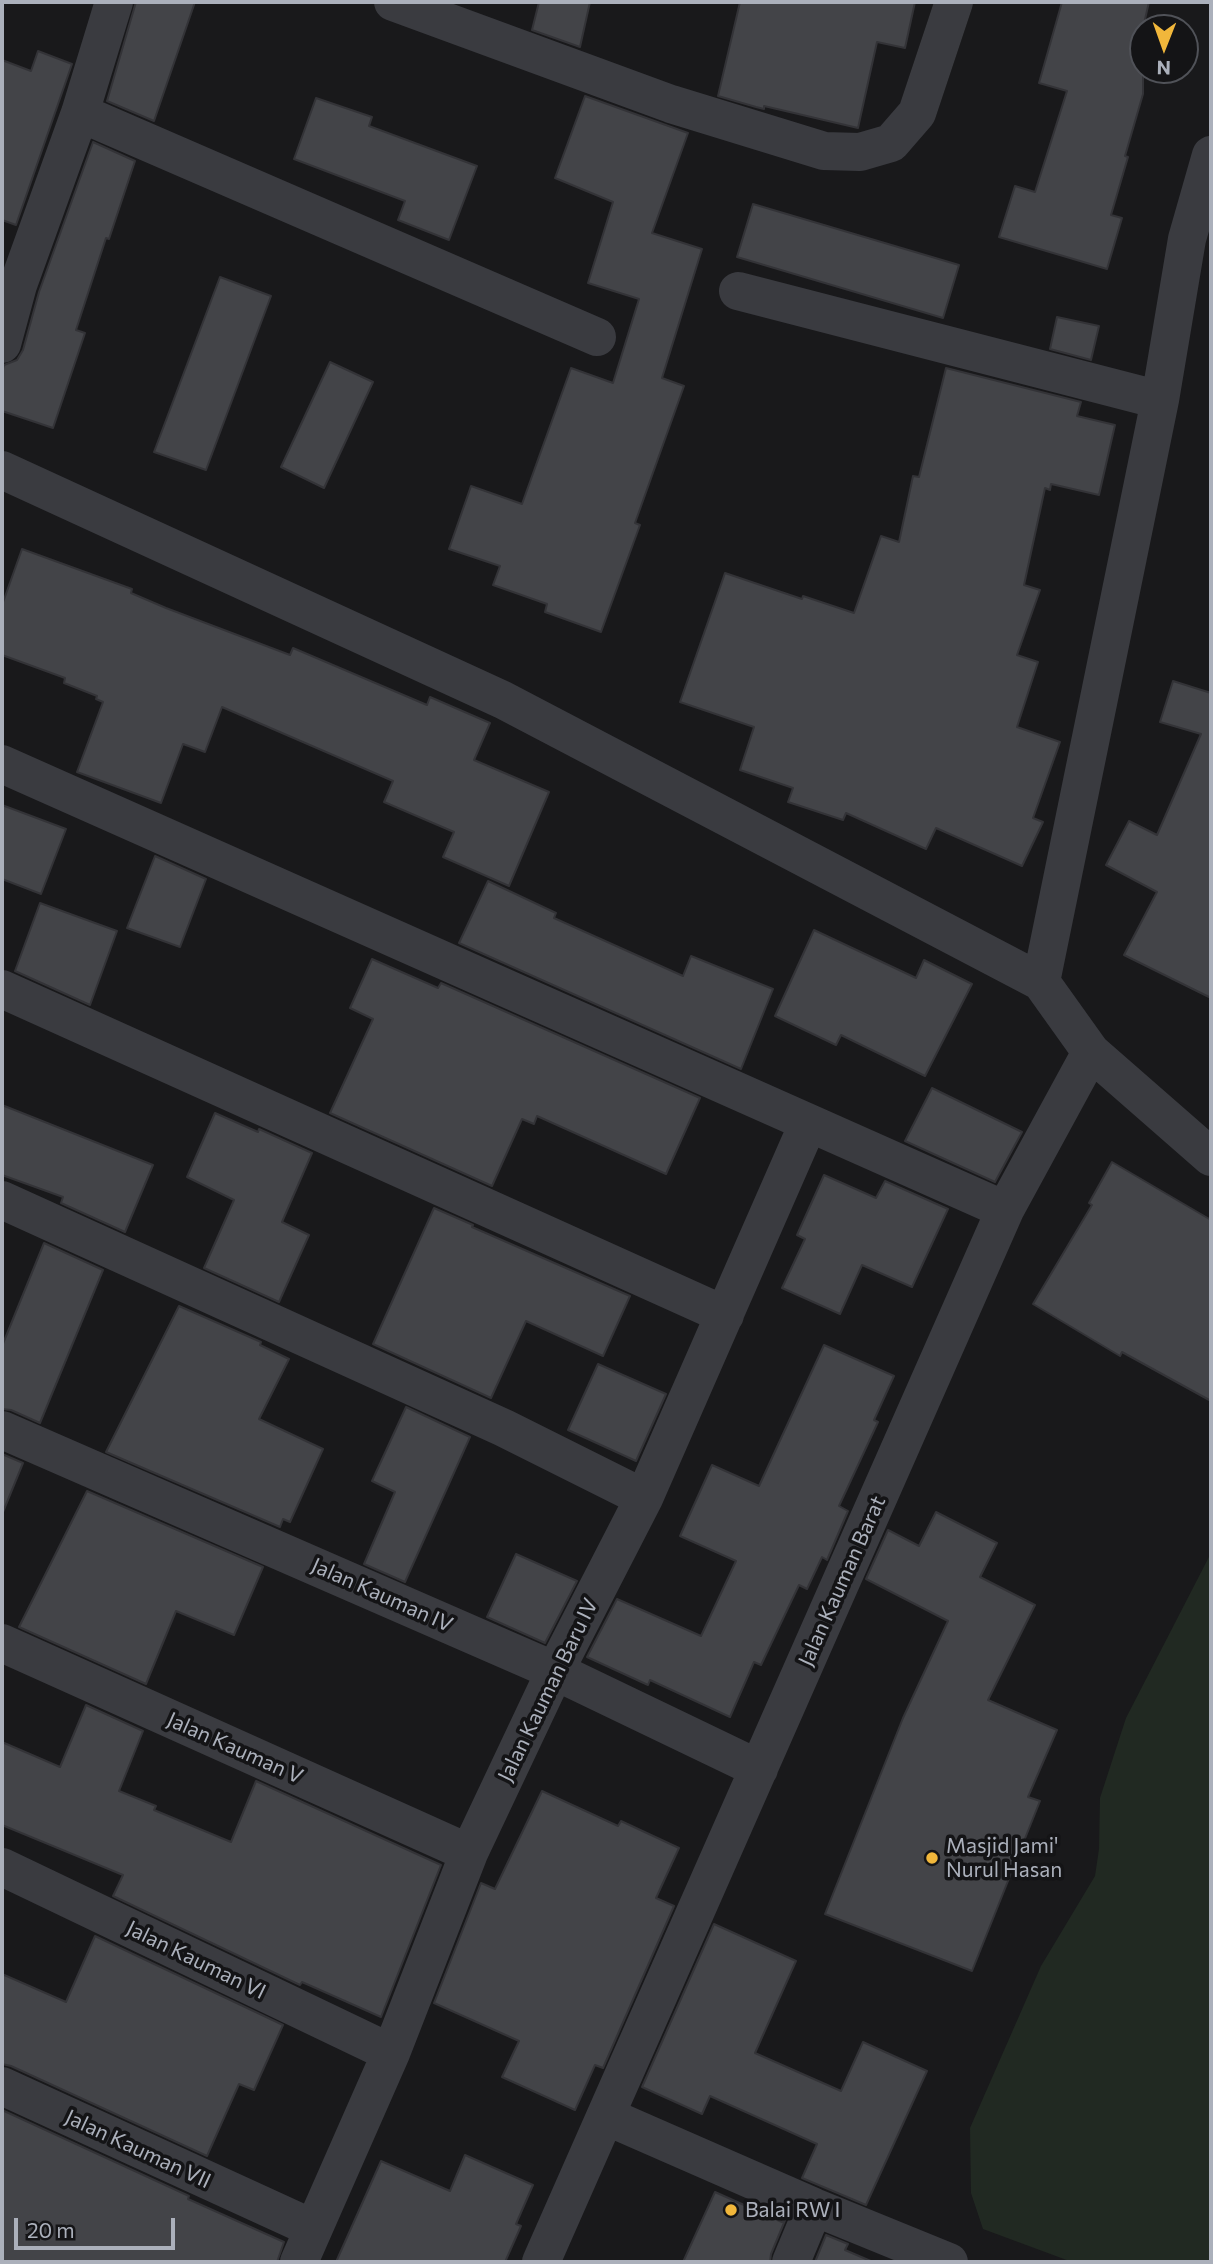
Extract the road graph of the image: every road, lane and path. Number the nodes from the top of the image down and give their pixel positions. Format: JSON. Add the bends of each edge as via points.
{"nodes":[{"id":1,"x":114,"y":2,"type":"edge"},
{"id":2,"x":393,"y":2,"type":"edge"},
{"id":3,"x":954,"y":2,"type":"edge"},
{"id":4,"x":80,"y":113,"type":"junction"},
{"id":5,"x":1211,"y":155,"type":"edge"},
{"id":6,"x":738,"y":291,"type":"dead end"},
{"id":7,"x":597,"y":337,"type":"dead end"},
{"id":8,"x":2,"y":344,"type":"edge"},
{"id":9,"x":1160,"y":400,"type":"junction"},
{"id":10,"x":2,"y":470,"type":"edge"},
{"id":11,"x":2,"y":764,"type":"edge"},
{"id":12,"x":1041,"y":982,"type":"junction"},
{"id":13,"x":2,"y":989,"type":"edge"},
{"id":14,"x":1091,"y":1052,"type":"junction"},
{"id":15,"x":808,"y":1124,"type":"junction"},
{"id":16,"x":1211,"y":1157,"type":"edge"},
{"id":17,"x":2,"y":1200,"type":"edge"},
{"id":18,"x":1005,"y":1210,"type":"junction"},
{"id":19,"x":725,"y":1315,"type":"junction"},
{"id":20,"x":2,"y":1430,"type":"edge"},
{"id":21,"x":644,"y":1498,"type":"junction"},
{"id":22,"x":2,"y":1643,"type":"edge"},
{"id":23,"x":555,"y":1671,"type":"junction"},
{"id":24,"x":759,"y":1769,"type":"junction"},
{"id":25,"x":468,"y":1853,"type":"junction"},
{"id":26,"x":2,"y":1867,"type":"edge"},
{"id":27,"x":391,"y":2053,"type":"junction"},
{"id":28,"x":2,"y":2086,"type":"edge"},
{"id":29,"x":606,"y":2116,"type":"junction"},
{"id":30,"x":814,"y":2207,"type":"junction"},
{"id":31,"x":305,"y":2245,"type":"edge"},
{"id":32,"x":541,"y":2262,"type":"edge"},
{"id":33,"x":791,"y":2262,"type":"edge"},
{"id":34,"x":949,"y":2262,"type":"edge"}],
"edges":[{"from":1,"to":4,"type":"street"},
{"from":2,"to":3,"type":"street","via":[[671,104],[824,151],[860,152],[891,143],[917,113]]},
{"from":4,"to":7,"type":"street"},
{"from":4,"to":8,"type":"street","via":[[18,285]]},
{"from":5,"to":9,"type":"street","via":[[1187,239]]},
{"from":6,"to":9,"type":"street"},
{"from":9,"to":12,"type":"street"},
{"from":10,"to":12,"type":"street","via":[[503,700]]},
{"from":11,"to":15,"type":"street"},
{"from":12,"to":14,"type":"street"},
{"from":13,"to":19,"type":"street"},
{"from":14,"to":16,"type":"street"},
{"from":14,"to":18,"type":"street","name":"Jalan Kauman Barat"},
{"from":15,"to":18,"type":"street"},
{"from":15,"to":19,"type":"street","name":"Jalan Kauman Baru IV"},
{"from":17,"to":21,"type":"street","via":[[505,1428]]},
{"from":18,"to":24,"type":"street","name":"Jalan Kauman Barat"},
{"from":19,"to":21,"type":"street","name":"Jalan Kauman Baru IV"},
{"from":20,"to":23,"type":"street","name":"Jalan Kauman IV"},
{"from":21,"to":23,"type":"street","name":"Jalan Kauman Baru IV"},
{"from":22,"to":25,"type":"street","name":"Jalan Kauman V"},
{"from":23,"to":24,"type":"street","name":"Jalan Kauman IV"},
{"from":23,"to":25,"type":"street","name":"Jalan Kauman Baru IV"},
{"from":24,"to":29,"type":"street","name":"Jalan Kauman Barat"},
{"from":25,"to":27,"type":"street","name":"Jalan Kauman Baru IV"},
{"from":26,"to":27,"type":"street","name":"Jalan Kauman VI"},
{"from":27,"to":31,"type":"street","name":"Jalan Kauman Baru IV"},
{"from":28,"to":31,"type":"street","name":"Jalan Kauman VII"},
{"from":29,"to":30,"type":"street"},
{"from":29,"to":32,"type":"street","name":"Jalan Kauman Barat"},
{"from":30,"to":33,"type":"street"},
{"from":30,"to":34,"type":"street"}]}
